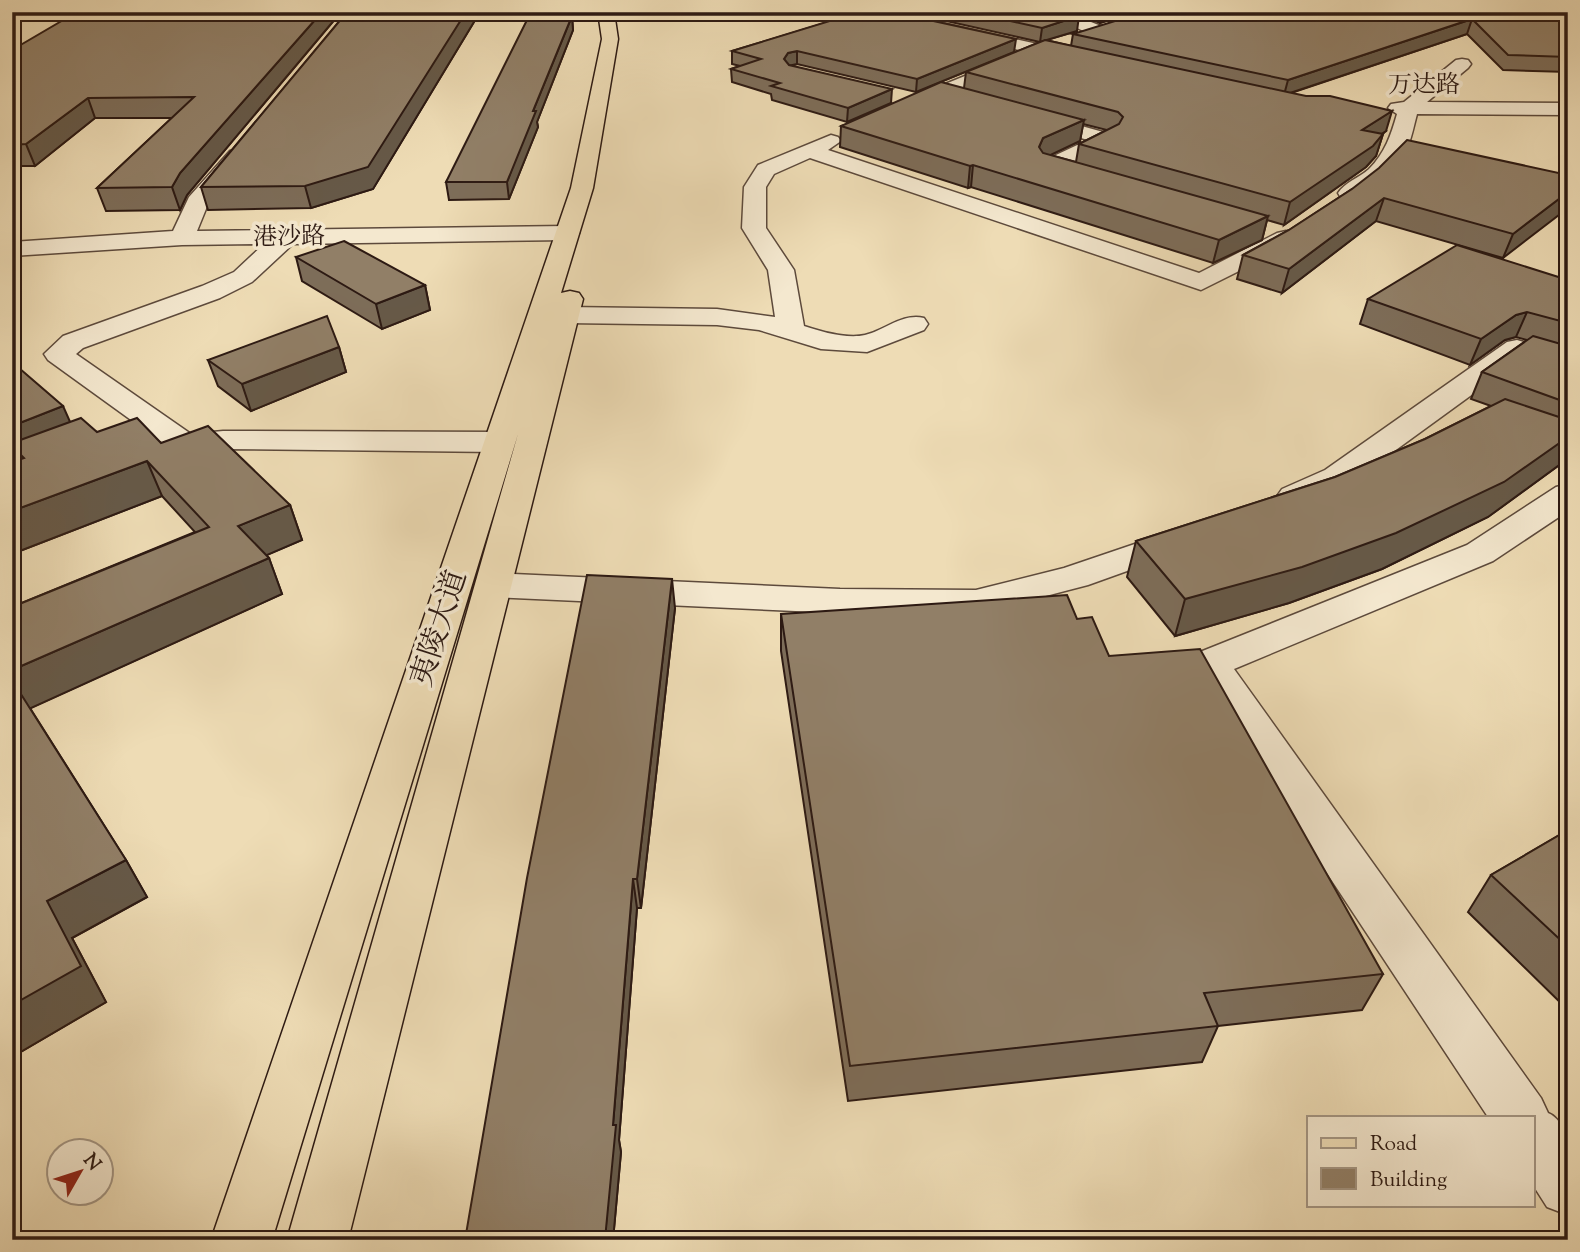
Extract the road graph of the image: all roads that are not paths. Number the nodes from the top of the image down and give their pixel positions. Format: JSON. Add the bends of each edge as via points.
{"nodes":[{"id":1,"x":606,"y":12,"type":"edge"},
{"id":2,"x":620,"y":12,"type":"edge"},
{"id":3,"x":870,"y":12,"type":"edge"},
{"id":4,"x":1051,"y":12,"type":"edge"},
{"id":5,"x":1125,"y":24,"type":"edge"},
{"id":6,"x":1100,"y":32,"type":"junction"},
{"id":7,"x":1041,"y":50,"type":"junction"},
{"id":8,"x":1093,"y":62,"type":"edge"},
{"id":9,"x":1462,"y":64,"type":"dead end"},
{"id":10,"x":928,"y":97,"type":"junction"},
{"id":11,"x":892,"y":103,"type":"edge"},
{"id":12,"x":977,"y":103,"type":"edge"},
{"id":13,"x":1382,"y":108,"type":"edge"},
{"id":14,"x":1409,"y":108,"type":"junction"},
{"id":15,"x":1568,"y":109,"type":"edge"},
{"id":16,"x":1016,"y":114,"type":"edge"},
{"id":17,"x":845,"y":134,"type":"dead end"},
{"id":18,"x":251,"y":138,"type":"edge"},
{"id":19,"x":808,"y":151,"type":"junction"},
{"id":20,"x":1102,"y":183,"type":"edge"},
{"id":21,"x":1332,"y":206,"type":"edge"},
{"id":22,"x":1261,"y":229,"type":"edge"},
{"id":23,"x":567,"y":233,"type":"junction"},
{"id":24,"x":287,"y":236,"type":"junction"},
{"id":25,"x":182,"y":238,"type":"junction"},
{"id":26,"x":12,"y":248,"type":"edge"},
{"id":27,"x":566,"y":315,"type":"junction"},
{"id":28,"x":914,"y":324,"type":"dead end"},
{"id":29,"x":791,"y":331,"type":"junction"},
{"id":30,"x":1568,"y":365,"type":"edge"},
{"id":31,"x":149,"y":418,"type":"junction"},
{"id":32,"x":112,"y":433,"type":"edge"},
{"id":33,"x":498,"y":442,"type":"junction"},
{"id":34,"x":1568,"y":494,"type":"edge"},
{"id":35,"x":1263,"y":509,"type":"edge"},
{"id":36,"x":1214,"y":528,"type":"edge"},
{"id":37,"x":494,"y":585,"type":"junction"},
{"id":38,"x":1520,"y":1116,"type":"edge"},
{"id":39,"x":1534,"y":1136,"type":"edge"},
{"id":40,"x":1568,"y":1186,"type":"edge"},
{"id":41,"x":242,"y":1240,"type":"edge"},
{"id":42,"x":317,"y":1240,"type":"edge"}],
"edges":[{"from":1,"to":23,"type":"main road","name":"夷陵大道","via":[[610,39],[582,188]]},
{"from":2,"to":27,"type":"main road","name":"夷陵大道","via":[[624,38],[605,171]]},
{"from":3,"to":7,"type":"street"},
{"from":4,"to":6,"type":"street"},
{"from":5,"to":6,"type":"street"},
{"from":6,"to":7,"type":"street"},
{"from":7,"to":8,"type":"street"},
{"from":7,"to":10,"type":"street"},
{"from":9,"to":14,"type":"street"},
{"from":10,"to":11,"type":"street"},
{"from":10,"to":12,"type":"street"},
{"from":13,"to":14,"type":"street","name":"万达路"},
{"from":14,"to":15,"type":"street","name":"万达路"},
{"from":14,"to":21,"type":"street","via":[[1397,148],[1376,174]]},
{"from":16,"to":20,"type":"street","via":[[1107,139],[1049,167]]},
{"from":17,"to":19,"type":"street"},
{"from":18,"to":25,"type":"street","via":[[197,202]]},
{"from":19,"to":22,"type":"street","via":[[1200,282],[1293,233]]},
{"from":19,"to":29,"type":"street","via":[[766,170],[755,187],[754,228],[782,270]]},
{"from":23,"to":24,"type":"street","name":"港沙路"},
{"from":23,"to":33,"type":"main road","name":"夷陵大道"},
{"from":24,"to":25,"type":"street","name":"港沙路"},
{"from":24,"to":31,"type":"street","via":[[243,277],[73,342],[58,354]]},
{"from":25,"to":26,"type":"street","name":"港沙路"},
{"from":27,"to":29,"type":"street","via":[[717,317],[763,322]]},
{"from":27,"to":37,"type":"main road","name":"夷陵大道"},
{"from":28,"to":29,"type":"street","via":[[867,344],[821,341]]},
{"from":30,"to":35,"type":"street","via":[[1517,348],[1337,477]]},
{"from":31,"to":32,"type":"street"},
{"from":31,"to":33,"type":"street","via":[[185,444],[223,440]]},
{"from":33,"to":41,"type":"main road","name":"夷陵大道"},
{"from":34,"to":38,"type":"street","via":[[1480,553],[1209,664]]},
{"from":36,"to":37,"type":"street","via":[[1075,577],[976,602],[840,601]]},
{"from":37,"to":42,"type":"main road","name":"夷陵大道"},
{"from":39,"to":40,"type":"street"}]}
